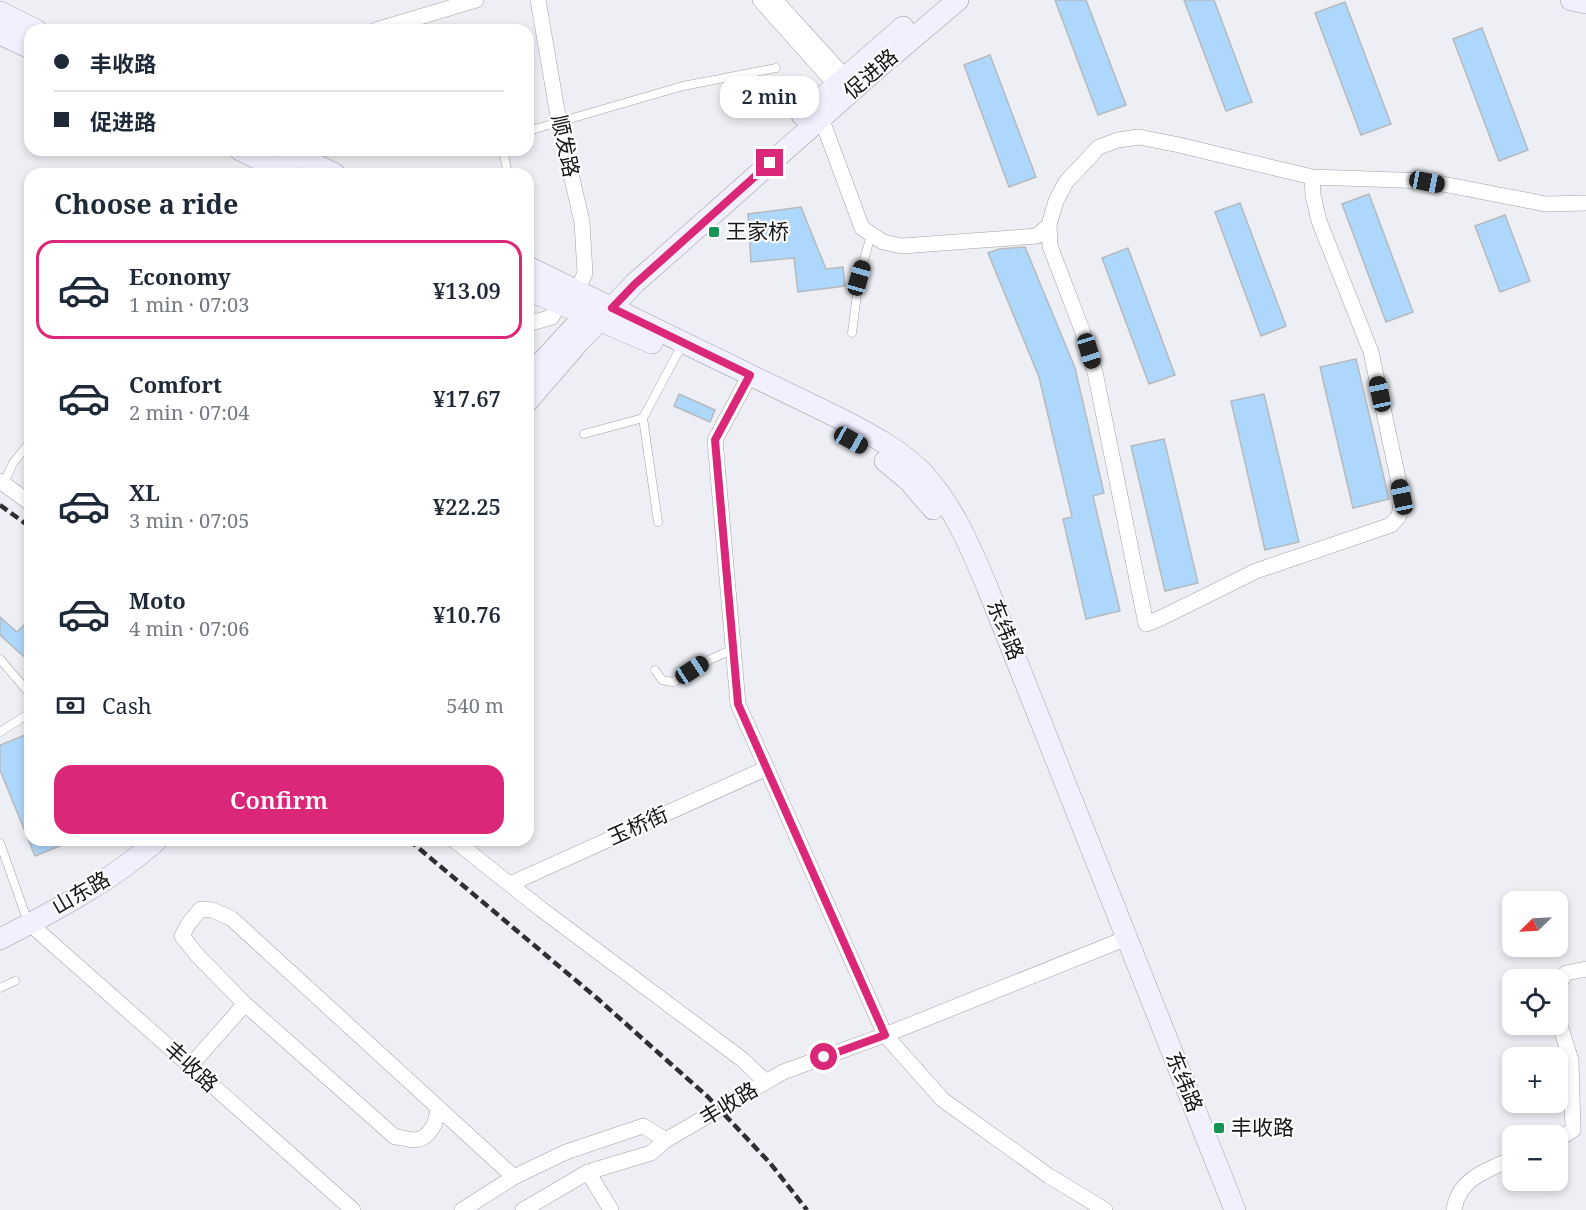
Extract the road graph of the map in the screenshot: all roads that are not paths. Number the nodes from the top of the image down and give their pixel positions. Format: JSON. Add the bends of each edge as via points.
{"nodes":[{"id":1,"x":476,"y":0,"type":"edge"},
{"id":2,"x":538,"y":0,"type":"edge"},
{"id":3,"x":760,"y":0,"type":"edge"},
{"id":4,"x":775,"y":0,"type":"edge"},
{"id":5,"x":935,"y":0,"type":"edge"},
{"id":6,"x":958,"y":0,"type":"edge"},
{"id":7,"x":1571,"y":0,"type":"edge"},
{"id":8,"x":1586,"y":3,"type":"edge"},
{"id":9,"x":0,"y":12,"type":"edge"},
{"id":10,"x":24,"y":24,"type":"edge"},
{"id":11,"x":396,"y":24,"type":"edge"},
{"id":12,"x":0,"y":34,"type":"edge"},
{"id":13,"x":24,"y":45,"type":"edge"},
{"id":14,"x":776,"y":68,"type":"dead end"},
{"id":15,"x":844,"y":84,"type":"junction"},
{"id":16,"x":819,"y":110,"type":"junction"},
{"id":17,"x":559,"y":122,"type":"junction"},
{"id":18,"x":534,"y":129,"type":"edge"},
{"id":19,"x":252,"y":156,"type":"edge"},
{"id":20,"x":298,"y":156,"type":"edge"},
{"id":21,"x":277,"y":168,"type":"edge"},
{"id":22,"x":322,"y":168,"type":"edge"},
{"id":23,"x":1312,"y":177,"type":"junction"},
{"id":24,"x":1586,"y":202,"type":"edge"},
{"id":25,"x":1048,"y":225,"type":"junction"},
{"id":26,"x":871,"y":235,"type":"junction"},
{"id":27,"x":534,"y":270,"type":"edge"},
{"id":28,"x":577,"y":291,"type":"junction"},
{"id":29,"x":534,"y":293,"type":"edge"},
{"id":30,"x":559,"y":303,"type":"junction"},
{"id":31,"x":599,"y":311,"type":"junction"},
{"id":32,"x":534,"y":322,"type":"edge"},
{"id":33,"x":852,"y":333,"type":"dead end"},
{"id":34,"x":680,"y":349,"type":"junction"},
{"id":35,"x":534,"y":371,"type":"edge"},
{"id":36,"x":747,"y":381,"type":"junction"},
{"id":37,"x":534,"y":394,"type":"edge"},
{"id":38,"x":643,"y":418,"type":"junction"},
{"id":39,"x":584,"y":434,"type":"dead end"},
{"id":40,"x":24,"y":449,"type":"edge"},
{"id":41,"x":2,"y":482,"type":"edge"},
{"id":42,"x":24,"y":498,"type":"edge"},
{"id":43,"x":658,"y":522,"type":"dead end"},
{"id":44,"x":734,"y":649,"type":"junction"},
{"id":45,"x":0,"y":659,"type":"edge"},
{"id":46,"x":655,"y":670,"type":"dead end"},
{"id":47,"x":24,"y":687,"type":"edge"},
{"id":48,"x":24,"y":717,"type":"edge"},
{"id":49,"x":0,"y":732,"type":"edge"},
{"id":50,"x":767,"y":768,"type":"junction"},
{"id":51,"x":0,"y":843,"type":"edge"},
{"id":52,"x":150,"y":846,"type":"edge"},
{"id":53,"x":461,"y":846,"type":"edge"},
{"id":54,"x":510,"y":885,"type":"junction"},
{"id":55,"x":29,"y":923,"type":"junction"},
{"id":56,"x":0,"y":939,"type":"edge"},
{"id":57,"x":1121,"y":941,"type":"junction"},
{"id":58,"x":1586,"y":969,"type":"edge"},
{"id":59,"x":1568,"y":973,"type":"edge"},
{"id":60,"x":15,"y":981,"type":"dead end"},
{"id":61,"x":0,"y":988,"type":"edge"},
{"id":62,"x":245,"y":1004,"type":"junction"},
{"id":63,"x":885,"y":1035,"type":"junction"},
{"id":64,"x":1563,"y":1035,"type":"edge"},
{"id":65,"x":190,"y":1066,"type":"junction"},
{"id":66,"x":766,"y":1082,"type":"junction"},
{"id":67,"x":438,"y":1107,"type":"junction"},
{"id":68,"x":1568,"y":1133,"type":"edge"},
{"id":69,"x":666,"y":1140,"type":"junction"},
{"id":70,"x":1502,"y":1163,"type":"edge"},
{"id":71,"x":588,"y":1172,"type":"junction"},
{"id":72,"x":514,"y":1177,"type":"junction"},
{"id":73,"x":353,"y":1210,"type":"edge"},
{"id":74,"x":462,"y":1210,"type":"edge"},
{"id":75,"x":523,"y":1210,"type":"edge"},
{"id":76,"x":611,"y":1210,"type":"edge"},
{"id":77,"x":1105,"y":1210,"type":"edge"},
{"id":78,"x":1221,"y":1210,"type":"edge"},
{"id":79,"x":1235,"y":1210,"type":"edge"},
{"id":80,"x":1454,"y":1210,"type":"edge"}],
"edges":[{"from":1,"to":11,"type":"street"},
{"from":2,"to":17,"type":"street","name":"顺发路"},
{"from":3,"to":15,"type":"street"},
{"from":4,"to":15,"type":"street"},
{"from":5,"to":15,"type":"main road","name":"促进路"},
{"from":6,"to":15,"type":"main road","name":"促进路"},
{"from":7,"to":8,"type":"main road"},
{"from":9,"to":10,"type":"main road"},
{"from":12,"to":13,"type":"main road"},
{"from":14,"to":17,"type":"lane","via":[[683,86]]},
{"from":15,"to":16,"type":"main road","name":"促进路"},
{"from":16,"to":26,"type":"street","via":[[856,215]]},
{"from":16,"to":31,"type":"main road","name":"促进路","via":[[626,273]]},
{"from":17,"to":18,"type":"lane"},
{"from":17,"to":28,"type":"street","name":"顺发路","via":[[582,222],[585,273]]},
{"from":19,"to":21,"type":"main road"},
{"from":20,"to":22,"type":"main road"},
{"from":23,"to":24,"type":"street","via":[[1427,182],[1546,204]]},
{"from":23,"to":25,"type":"street","via":[[1139,137],[1118,140],[1099,147],[1079,166],[1061,192]]},
{"from":23,"to":25,"type":"street","via":[[1320,221],[1371,352],[1402,497],[1399,516],[1391,525],[1256,571],[1146,624],[1095,372],[1050,246]]},
{"from":25,"to":26,"type":"street","via":[[1037,236],[902,246]]},
{"from":26,"to":33,"type":"lane","via":[[859,278]]},
{"from":27,"to":28,"type":"main road","name":"东纬路"},
{"from":28,"to":31,"type":"main road","name":"东纬路"},
{"from":29,"to":30,"type":"main road","name":"东纬路"},
{"from":30,"to":31,"type":"main road","name":"东纬路"},
{"from":30,"to":32,"type":"street","via":[[552,317]]},
{"from":31,"to":34,"type":"main road","name":"东纬路"},
{"from":31,"to":35,"type":"main road"},
{"from":31,"to":37,"type":"main road"},
{"from":34,"to":36,"type":"main road","name":"东纬路"},
{"from":34,"to":38,"type":"lane"},
{"from":36,"to":44,"type":"street","via":[[715,440]]},
{"from":36,"to":57,"type":"main road","name":"东纬路","via":[[865,447],[929,502],[976,594]]},
{"from":38,"to":39,"type":"lane"},
{"from":38,"to":43,"type":"lane"},
{"from":40,"to":41,"type":"lane"},
{"from":41,"to":42,"type":"street"},
{"from":44,"to":46,"type":"lane","via":[[711,658],[673,682],[662,680]]},
{"from":44,"to":50,"type":"street","via":[[738,704]]},
{"from":45,"to":47,"type":"lane"},
{"from":48,"to":49,"type":"lane"},
{"from":50,"to":54,"type":"street","name":"玉桥街"},
{"from":50,"to":63,"type":"street"},
{"from":51,"to":55,"type":"lane"},
{"from":52,"to":55,"type":"main road","name":"山东路","via":[[127,866]]},
{"from":53,"to":54,"type":"street"},
{"from":54,"to":66,"type":"street"},
{"from":55,"to":56,"type":"main road","name":"山东路"},
{"from":55,"to":65,"type":"street","name":"丰收路"},
{"from":57,"to":63,"type":"street","name":"丰收路"},
{"from":57,"to":78,"type":"main road","name":"东纬路"},
{"from":57,"to":79,"type":"main road","name":"东纬路"},
{"from":58,"to":59,"type":"street"},
{"from":60,"to":61,"type":"lane"},
{"from":62,"to":65,"type":"street"},
{"from":62,"to":67,"type":"street","via":[[395,1137],[415,1140],[425,1136],[436,1122]]},
{"from":62,"to":67,"type":"street","via":[[182,936],[201,909],[231,918]]},
{"from":63,"to":66,"type":"street","name":"丰收路","via":[[783,1072]]},
{"from":63,"to":77,"type":"street","via":[[943,1100],[1049,1176]]},
{"from":64,"to":68,"type":"street","via":[[1571,1060],[1573,1130]]},
{"from":65,"to":73,"type":"street","name":"丰收路"},
{"from":66,"to":69,"type":"street","name":"丰收路"},
{"from":67,"to":72,"type":"street"},
{"from":69,"to":71,"type":"street","name":"丰收路","via":[[651,1153]]},
{"from":69,"to":72,"type":"street","via":[[643,1126],[566,1152]]},
{"from":70,"to":80,"type":"street","via":[[1474,1175],[1464,1186]]},
{"from":71,"to":75,"type":"street","name":"丰收路"},
{"from":71,"to":76,"type":"street"},
{"from":72,"to":74,"type":"street"}]}
